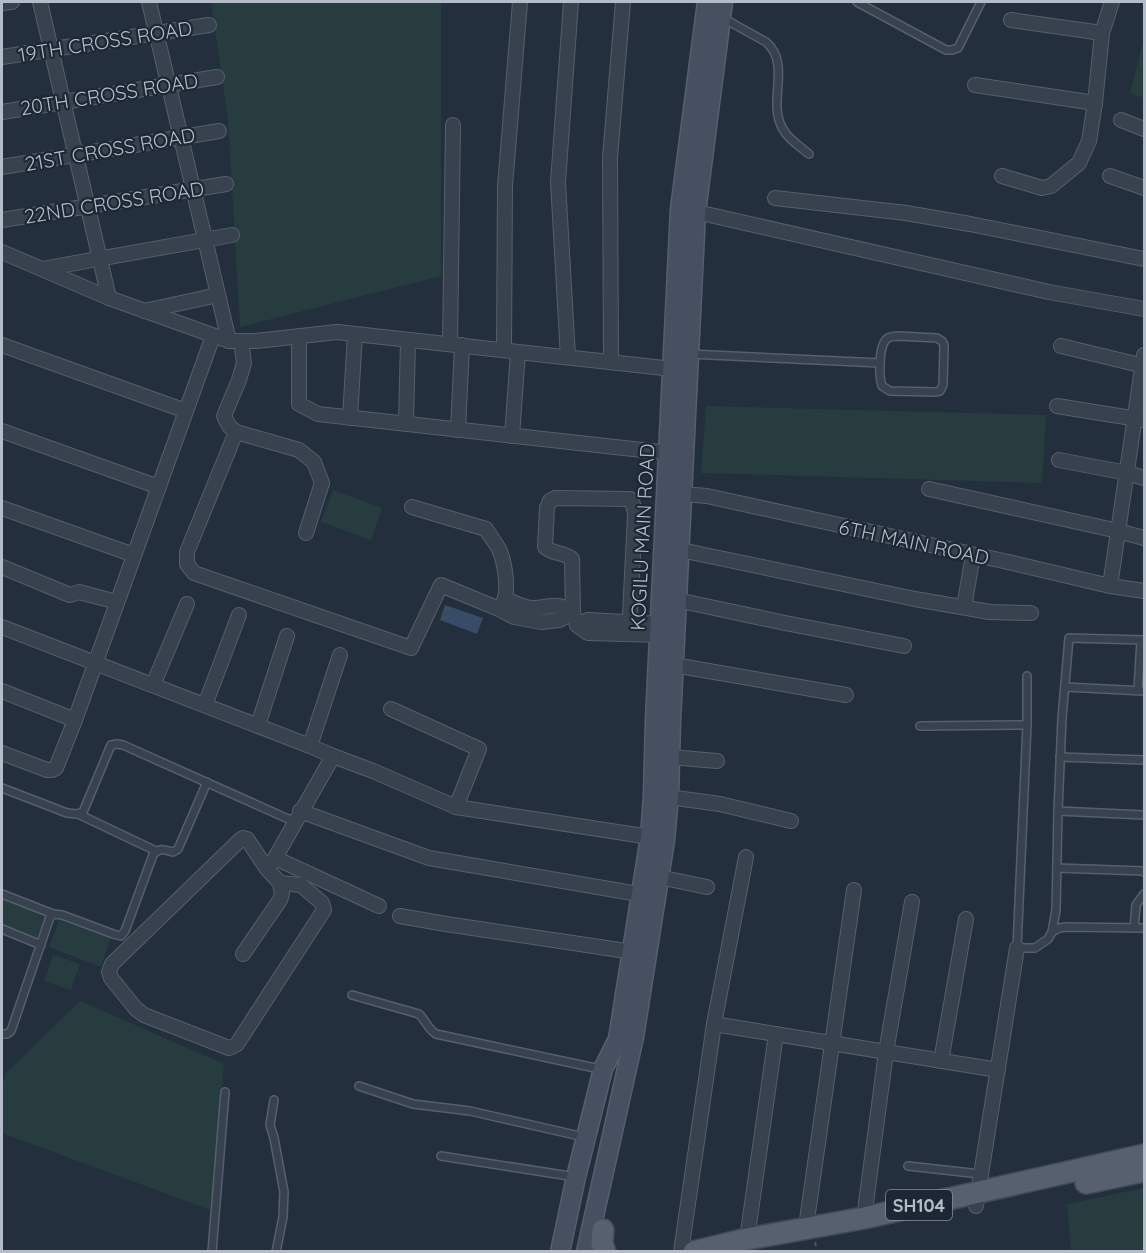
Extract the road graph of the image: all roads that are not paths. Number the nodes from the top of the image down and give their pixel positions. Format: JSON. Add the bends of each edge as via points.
{"nodes":[{"id":1,"x":12,"y":2,"type":"edge"},
{"id":2,"x":40,"y":2,"type":"edge"},
{"id":3,"x":149,"y":2,"type":"edge"},
{"id":4,"x":520,"y":2,"type":"edge"},
{"id":5,"x":571,"y":2,"type":"edge"},
{"id":6,"x":623,"y":2,"type":"edge"},
{"id":7,"x":707,"y":2,"type":"edge"},
{"id":8,"x":857,"y":2,"type":"edge"},
{"id":9,"x":981,"y":2,"type":"edge"},
{"id":10,"x":1112,"y":2,"type":"edge"},
{"id":11,"x":2,"y":3,"type":"edge"},
{"id":12,"x":722,"y":9,"type":"edge"},
{"id":13,"x":1011,"y":20,"type":"dead end"},
{"id":14,"x":209,"y":25,"type":"dead end"},
{"id":15,"x":157,"y":33,"type":"junction"},
{"id":16,"x":1102,"y":33,"type":"junction"},
{"id":17,"x":51,"y":50,"type":"junction"},
{"id":18,"x":2,"y":57,"type":"edge"},
{"id":19,"x":217,"y":77,"type":"dead end"},
{"id":20,"x":169,"y":85,"type":"junction"},
{"id":21,"x":975,"y":85,"type":"dead end"},
{"id":22,"x":63,"y":102,"type":"junction"},
{"id":23,"x":1095,"y":103,"type":"junction"},
{"id":24,"x":2,"y":112,"type":"edge"},
{"id":25,"x":1121,"y":120,"type":"dead end"},
{"id":26,"x":453,"y":125,"type":"dead end"},
{"id":27,"x":1144,"y":129,"type":"edge"},
{"id":28,"x":219,"y":131,"type":"dead end"},
{"id":29,"x":181,"y":137,"type":"junction"},
{"id":30,"x":809,"y":154,"type":"dead end"},
{"id":31,"x":75,"y":155,"type":"junction"},
{"id":32,"x":2,"y":167,"type":"edge"},
{"id":33,"x":1002,"y":176,"type":"dead end"},
{"id":34,"x":1110,"y":176,"type":"dead end"},
{"id":35,"x":226,"y":184,"type":"dead end"},
{"id":36,"x":1144,"y":188,"type":"edge"},
{"id":37,"x":193,"y":189,"type":"junction"},
{"id":38,"x":775,"y":198,"type":"dead end"},
{"id":39,"x":87,"y":206,"type":"junction"},
{"id":40,"x":688,"y":210,"type":"junction"},
{"id":41,"x":2,"y":220,"type":"edge"},
{"id":42,"x":232,"y":235,"type":"dead end"},
{"id":43,"x":205,"y":240,"type":"junction"},
{"id":44,"x":2,"y":252,"type":"edge"},
{"id":45,"x":100,"y":259,"type":"junction"},
{"id":46,"x":1144,"y":259,"type":"edge"},
{"id":47,"x":42,"y":269,"type":"junction"},
{"id":48,"x":218,"y":295,"type":"junction"},
{"id":49,"x":109,"y":298,"type":"junction"},
{"id":50,"x":1144,"y":309,"type":"edge"},
{"id":51,"x":144,"y":311,"type":"junction"},
{"id":52,"x":355,"y":334,"type":"junction"},
{"id":53,"x":213,"y":336,"type":"junction"},
{"id":54,"x":299,"y":336,"type":"junction"},
{"id":55,"x":408,"y":339,"type":"junction"},
{"id":56,"x":235,"y":341,"type":"junction"},
{"id":57,"x":2,"y":345,"type":"edge"},
{"id":58,"x":456,"y":345,"type":"junction"},
{"id":59,"x":1061,"y":346,"type":"dead end"},
{"id":60,"x":511,"y":351,"type":"junction"},
{"id":61,"x":568,"y":357,"type":"junction"},
{"id":62,"x":611,"y":362,"type":"junction"},
{"id":63,"x":1144,"y":362,"type":"edge"},
{"id":64,"x":880,"y":363,"type":"junction"},
{"id":65,"x":684,"y":364,"type":"junction"},
{"id":66,"x":1057,"y":406,"type":"dead end"},
{"id":67,"x":186,"y":411,"type":"junction"},
{"id":68,"x":350,"y":418,"type":"junction"},
{"id":69,"x":1140,"y":419,"type":"edge"},
{"id":70,"x":406,"y":424,"type":"junction"},
{"id":71,"x":2,"y":430,"type":"edge"},
{"id":72,"x":458,"y":430,"type":"junction"},
{"id":73,"x":236,"y":432,"type":"junction"},
{"id":74,"x":512,"y":436,"type":"junction"},
{"id":75,"x":669,"y":453,"type":"junction"},
{"id":76,"x":1059,"y":460,"type":"dead end"},
{"id":77,"x":1127,"y":473,"type":"junction"},
{"id":78,"x":1144,"y":478,"type":"edge"},
{"id":79,"x":159,"y":488,"type":"junction"},
{"id":80,"x":929,"y":489,"type":"dead end"},
{"id":81,"x":683,"y":494,"type":"junction"},
{"id":82,"x":412,"y":507,"type":"dead end"},
{"id":83,"x":2,"y":508,"type":"edge"},
{"id":84,"x":1118,"y":531,"type":"junction"},
{"id":85,"x":306,"y":533,"type":"dead end"},
{"id":86,"x":1144,"y":538,"type":"edge"},
{"id":87,"x":672,"y":548,"type":"junction"},
{"id":88,"x":134,"y":555,"type":"junction"},
{"id":89,"x":973,"y":555,"type":"junction"},
{"id":90,"x":2,"y":567,"type":"edge"},
{"id":91,"x":1110,"y":586,"type":"junction"},
{"id":92,"x":1144,"y":591,"type":"edge"},
{"id":93,"x":677,"y":600,"type":"junction"},
{"id":94,"x":117,"y":602,"type":"junction"},
{"id":95,"x":186,"y":604,"type":"dead end"},
{"id":96,"x":502,"y":604,"type":"junction"},
{"id":97,"x":964,"y":607,"type":"junction"},
{"id":98,"x":1031,"y":613,"type":"dead end"},
{"id":99,"x":239,"y":615,"type":"dead end"},
{"id":100,"x":575,"y":619,"type":"junction"},
{"id":101,"x":2,"y":627,"type":"edge"},
{"id":102,"x":629,"y":628,"type":"junction"},
{"id":103,"x":660,"y":630,"type":"junction"},
{"id":104,"x":287,"y":636,"type":"dead end"},
{"id":105,"x":1143,"y":640,"type":"edge"},
{"id":106,"x":904,"y":646,"type":"dead end"},
{"id":107,"x":340,"y":655,"type":"dead end"},
{"id":108,"x":95,"y":662,"type":"junction"},
{"id":109,"x":674,"y":665,"type":"junction"},
{"id":110,"x":1027,"y":676,"type":"dead end"},
{"id":111,"x":153,"y":685,"type":"junction"},
{"id":112,"x":1065,"y":687,"type":"junction"},
{"id":113,"x":1141,"y":690,"type":"edge"},
{"id":114,"x":2,"y":691,"type":"edge"},
{"id":115,"x":846,"y":695,"type":"dead end"},
{"id":116,"x":205,"y":705,"type":"junction"},
{"id":117,"x":391,"y":709,"type":"dead end"},
{"id":118,"x":75,"y":720,"type":"junction"},
{"id":119,"x":258,"y":725,"type":"junction"},
{"id":120,"x":1027,"y":725,"type":"junction"},
{"id":121,"x":920,"y":726,"type":"dead end"},
{"id":122,"x":310,"y":746,"type":"junction"},
{"id":123,"x":2,"y":753,"type":"edge"},
{"id":124,"x":333,"y":756,"type":"junction"},
{"id":125,"x":670,"y":757,"type":"junction"},
{"id":126,"x":1060,"y":757,"type":"junction"},
{"id":127,"x":1144,"y":760,"type":"edge"},
{"id":128,"x":717,"y":761,"type":"dead end"},
{"id":129,"x":207,"y":782,"type":"junction"},
{"id":130,"x":2,"y":788,"type":"edge"},
{"id":131,"x":661,"y":796,"type":"junction"},
{"id":132,"x":456,"y":807,"type":"junction"},
{"id":133,"x":1058,"y":811,"type":"junction"},
{"id":134,"x":78,"y":814,"type":"junction"},
{"id":135,"x":1144,"y":815,"type":"edge"},
{"id":136,"x":297,"y":816,"type":"junction"},
{"id":137,"x":791,"y":821,"type":"dead end"},
{"id":138,"x":650,"y":837,"type":"junction"},
{"id":139,"x":156,"y":851,"type":"junction"},
{"id":140,"x":746,"y":857,"type":"dead end"},
{"id":141,"x":271,"y":863,"type":"junction"},
{"id":142,"x":1057,"y":868,"type":"junction"},
{"id":143,"x":1144,"y":872,"type":"edge"},
{"id":144,"x":659,"y":877,"type":"junction"},
{"id":145,"x":280,"y":883,"type":"junction"},
{"id":146,"x":707,"y":887,"type":"dead end"},
{"id":147,"x":854,"y":890,"type":"dead end"},
{"id":148,"x":2,"y":894,"type":"edge"},
{"id":149,"x":1144,"y":894,"type":"edge"},
{"id":150,"x":649,"y":896,"type":"junction"},
{"id":151,"x":912,"y":902,"type":"dead end"},
{"id":152,"x":379,"y":906,"type":"dead end"},
{"id":153,"x":53,"y":914,"type":"junction"},
{"id":154,"x":400,"y":916,"type":"dead end"},
{"id":155,"x":966,"y":919,"type":"dead end"},
{"id":156,"x":1134,"y":928,"type":"junction"},
{"id":157,"x":1144,"y":928,"type":"edge"},
{"id":158,"x":2,"y":929,"type":"edge"},
{"id":159,"x":1052,"y":932,"type":"junction"},
{"id":160,"x":41,"y":945,"type":"junction"},
{"id":161,"x":1017,"y":948,"type":"junction"},
{"id":162,"x":633,"y":952,"type":"junction"},
{"id":163,"x":243,"y":954,"type":"dead end"},
{"id":164,"x":352,"y":995,"type":"dead end"},
{"id":165,"x":714,"y":1024,"type":"junction"},
{"id":166,"x":2,"y":1034,"type":"edge"},
{"id":167,"x":776,"y":1034,"type":"junction"},
{"id":168,"x":626,"y":1038,"type":"junction"},
{"id":169,"x":831,"y":1043,"type":"junction"},
{"id":170,"x":886,"y":1052,"type":"junction"},
{"id":171,"x":941,"y":1061,"type":"junction"},
{"id":172,"x":603,"y":1069,"type":"junction"},
{"id":173,"x":998,"y":1070,"type":"junction"},
{"id":174,"x":359,"y":1086,"type":"dead end"},
{"id":175,"x":225,"y":1092,"type":"dead end"},
{"id":176,"x":274,"y":1100,"type":"dead end"},
{"id":177,"x":586,"y":1138,"type":"junction"},
{"id":178,"x":1144,"y":1155,"type":"edge"},
{"id":179,"x":441,"y":1156,"type":"dead end"},
{"id":180,"x":908,"y":1166,"type":"dead end"},
{"id":181,"x":1144,"y":1171,"type":"edge"},
{"id":182,"x":576,"y":1177,"type":"junction"},
{"id":183,"x":978,"y":1191,"type":"junction"},
{"id":184,"x":864,"y":1218,"type":"junction"},
{"id":185,"x":603,"y":1230,"type":"junction"},
{"id":186,"x":812,"y":1239,"type":"edge"},
{"id":187,"x":751,"y":1245,"type":"edge"},
{"id":188,"x":212,"y":1251,"type":"edge"},
{"id":189,"x":276,"y":1251,"type":"edge"},
{"id":190,"x":560,"y":1251,"type":"edge"},
{"id":191,"x":573,"y":1251,"type":"edge"},
{"id":192,"x":586,"y":1251,"type":"edge"},
{"id":193,"x":598,"y":1251,"type":"edge"},
{"id":194,"x":605,"y":1251,"type":"edge"},
{"id":195,"x":681,"y":1251,"type":"edge"},
{"id":196,"x":694,"y":1251,"type":"edge"}],
"edges":[{"from":1,"to":11,"type":"street"},
{"from":2,"to":17,"type":"street"},
{"from":3,"to":15,"type":"street"},
{"from":4,"to":60,"type":"street","via":[[506,186]]},
{"from":5,"to":61,"type":"street","via":[[558,182]]},
{"from":6,"to":62,"type":"street","via":[[610,157]]},
{"from":7,"to":40,"type":"main road","name":"KOGILU MAIN ROAD"},
{"from":8,"to":9,"type":"lane","via":[[946,50],[958,48]]},
{"from":10,"to":16,"type":"street"},
{"from":12,"to":30,"type":"lane","via":[[771,47],[778,66],[777,117],[785,134]]},
{"from":12,"to":40,"type":"main road","name":"KOGILU MAIN ROAD"},
{"from":13,"to":16,"type":"street"},
{"from":14,"to":15,"type":"street","name":"19TH CROSS ROAD"},
{"from":15,"to":17,"type":"street","name":"19TH CROSS ROAD"},
{"from":15,"to":20,"type":"street"},
{"from":16,"to":23,"type":"street"},
{"from":17,"to":18,"type":"street","name":"19TH CROSS ROAD"},
{"from":17,"to":22,"type":"street"},
{"from":19,"to":20,"type":"street","name":"20TH CROSS ROAD"},
{"from":20,"to":22,"type":"street","name":"20TH CROSS ROAD"},
{"from":20,"to":29,"type":"street"},
{"from":21,"to":23,"type":"street"},
{"from":22,"to":24,"type":"street","name":"20TH CROSS ROAD"},
{"from":22,"to":31,"type":"street"},
{"from":23,"to":33,"type":"street","via":[[1089,141],[1079,163],[1051,186],[1042,188]]},
{"from":25,"to":27,"type":"street"},
{"from":26,"to":58,"type":"street"},
{"from":28,"to":29,"type":"street","name":"21ST CROSS ROAD"},
{"from":29,"to":31,"type":"street","name":"21ST CROSS ROAD"},
{"from":29,"to":37,"type":"street"},
{"from":31,"to":32,"type":"street","name":"21ST CROSS ROAD"},
{"from":31,"to":39,"type":"street"},
{"from":34,"to":36,"type":"street"},
{"from":35,"to":37,"type":"street","name":"22ND CROSS ROAD"},
{"from":37,"to":39,"type":"street","name":"22ND CROSS ROAD"},
{"from":37,"to":43,"type":"street"},
{"from":38,"to":46,"type":"street","via":[[906,213]]},
{"from":39,"to":41,"type":"street","name":"22ND CROSS ROAD"},
{"from":39,"to":45,"type":"street"},
{"from":40,"to":50,"type":"street","via":[[1049,292]]},
{"from":40,"to":65,"type":"main road","name":"KOGILU MAIN ROAD"},
{"from":42,"to":43,"type":"street"},
{"from":43,"to":45,"type":"street"},
{"from":43,"to":48,"type":"street"},
{"from":44,"to":47,"type":"street"},
{"from":45,"to":47,"type":"street"},
{"from":45,"to":49,"type":"street"},
{"from":47,"to":49,"type":"street"},
{"from":48,"to":51,"type":"street"},
{"from":48,"to":56,"type":"street"},
{"from":49,"to":51,"type":"street"},
{"from":51,"to":53,"type":"street"},
{"from":52,"to":54,"type":"street"},
{"from":52,"to":55,"type":"street"},
{"from":52,"to":68,"type":"street"},
{"from":53,"to":56,"type":"street"},
{"from":53,"to":67,"type":"street"},
{"from":54,"to":56,"type":"street"},
{"from":54,"to":68,"type":"street","via":[[299,404],[318,414]]},
{"from":55,"to":58,"type":"street"},
{"from":55,"to":70,"type":"street"},
{"from":56,"to":73,"type":"street","via":[[244,363],[224,416]]},
{"from":57,"to":67,"type":"street"},
{"from":58,"to":60,"type":"street"},
{"from":58,"to":72,"type":"street"},
{"from":59,"to":63,"type":"street"},
{"from":60,"to":61,"type":"street"},
{"from":60,"to":74,"type":"street"},
{"from":61,"to":62,"type":"street"},
{"from":62,"to":65,"type":"street"},
{"from":63,"to":69,"type":"street"},
{"from":64,"to":64,"type":"lane","via":[[884,342],[891,337],[937,338],[944,345],[943,385],[938,392],[887,390],[880,382]]},
{"from":64,"to":65,"type":"lane"},
{"from":65,"to":75,"type":"main road","name":"KOGILU MAIN ROAD"},
{"from":65,"to":81,"type":"main road","name":"KOGILU MAIN ROAD"},
{"from":66,"to":69,"type":"street"},
{"from":67,"to":79,"type":"street"},
{"from":68,"to":70,"type":"street"},
{"from":69,"to":77,"type":"street"},
{"from":70,"to":72,"type":"street"},
{"from":71,"to":79,"type":"street"},
{"from":72,"to":74,"type":"street"},
{"from":73,"to":85,"type":"street","via":[[299,450],[314,462],[322,483]]},
{"from":73,"to":96,"type":"street","via":[[187,552],[187,564],[194,573],[411,648],[441,585]]},
{"from":74,"to":75,"type":"street"},
{"from":75,"to":87,"type":"main road","name":"KOGILU MAIN ROAD"},
{"from":76,"to":77,"type":"street"},
{"from":77,"to":78,"type":"street"},
{"from":77,"to":84,"type":"street"},
{"from":79,"to":88,"type":"street"},
{"from":80,"to":84,"type":"street"},
{"from":81,"to":87,"type":"main road","name":"KOGILU MAIN ROAD"},
{"from":81,"to":89,"type":"street","name":"6TH MAIN ROAD"},
{"from":82,"to":96,"type":"street","via":[[486,529],[499,549],[505,573]]},
{"from":83,"to":88,"type":"street"},
{"from":84,"to":86,"type":"street"},
{"from":84,"to":91,"type":"street"},
{"from":87,"to":93,"type":"main road","name":"KOGILU MAIN ROAD"},
{"from":87,"to":97,"type":"street"},
{"from":87,"to":103,"type":"main road","name":"KOGILU MAIN ROAD"},
{"from":88,"to":94,"type":"street"},
{"from":89,"to":91,"type":"street","name":"6TH MAIN ROAD"},
{"from":89,"to":97,"type":"street"},
{"from":90,"to":94,"type":"street","via":[[70,595],[79,592]]},
{"from":91,"to":92,"type":"street","name":"6TH MAIN ROAD"},
{"from":93,"to":106,"type":"street"},
{"from":93,"to":109,"type":"main road","name":"KOGILU MAIN ROAD"},
{"from":94,"to":108,"type":"street"},
{"from":95,"to":111,"type":"street"},
{"from":96,"to":100,"type":"street","via":[[514,617],[541,622]]},
{"from":97,"to":98,"type":"street"},
{"from":99,"to":116,"type":"street"},
{"from":100,"to":102,"type":"street","via":[[588,633]]},
{"from":100,"to":102,"type":"street","via":[[572,559],[544,546],[550,501],[630,499],[634,515]]},
{"from":101,"to":108,"type":"street"},
{"from":102,"to":103,"type":"street"},
{"from":103,"to":131,"type":"main road","name":"KOGILU MAIN ROAD","via":[[655,720]]},
{"from":104,"to":119,"type":"street"},
{"from":105,"to":112,"type":"lane","via":[[1069,638]]},
{"from":105,"to":113,"type":"lane"},
{"from":107,"to":122,"type":"street"},
{"from":108,"to":111,"type":"street"},
{"from":108,"to":118,"type":"street"},
{"from":109,"to":115,"type":"street"},
{"from":109,"to":125,"type":"main road","name":"KOGILU MAIN ROAD"},
{"from":110,"to":120,"type":"lane"},
{"from":111,"to":116,"type":"street"},
{"from":112,"to":113,"type":"lane"},
{"from":112,"to":126,"type":"lane"},
{"from":114,"to":118,"type":"street"},
{"from":116,"to":119,"type":"street"},
{"from":117,"to":132,"type":"street","via":[[479,749]]},
{"from":118,"to":123,"type":"street","via":[[52,770]]},
{"from":119,"to":122,"type":"street"},
{"from":120,"to":121,"type":"lane"},
{"from":120,"to":161,"type":"lane"},
{"from":122,"to":124,"type":"street"},
{"from":124,"to":132,"type":"street"},
{"from":124,"to":136,"type":"street"},
{"from":125,"to":128,"type":"street"},
{"from":125,"to":131,"type":"main road","name":"KOGILU MAIN ROAD"},
{"from":126,"to":127,"type":"lane"},
{"from":126,"to":133,"type":"lane"},
{"from":129,"to":134,"type":"lane","via":[[123,745],[111,745],[83,812]]},
{"from":129,"to":136,"type":"lane"},
{"from":129,"to":139,"type":"lane","via":[[178,849]]},
{"from":130,"to":134,"type":"lane"},
{"from":131,"to":137,"type":"street","via":[[720,804]]},
{"from":131,"to":138,"type":"main road","name":"KOGILU MAIN ROAD"},
{"from":131,"to":144,"type":"main road","name":"KOGILU MAIN ROAD","via":[[665,840]]},
{"from":132,"to":138,"type":"street"},
{"from":133,"to":135,"type":"lane"},
{"from":133,"to":142,"type":"lane"},
{"from":134,"to":139,"type":"lane"},
{"from":136,"to":141,"type":"street"},
{"from":136,"to":150,"type":"street","via":[[429,858]]},
{"from":138,"to":150,"type":"main road","name":"KOGILU MAIN ROAD"},
{"from":139,"to":153,"type":"lane","via":[[121,936]]},
{"from":140,"to":165,"type":"street"},
{"from":141,"to":145,"type":"street"},
{"from":141,"to":145,"type":"street","via":[[243,838],[112,964],[111,978],[144,1015],[232,1047],[324,910],[301,885]]},
{"from":141,"to":152,"type":"street"},
{"from":142,"to":143,"type":"lane"},
{"from":142,"to":159,"type":"lane"},
{"from":144,"to":146,"type":"street"},
{"from":144,"to":150,"type":"main road","name":"KOGILU MAIN ROAD"},
{"from":145,"to":163,"type":"street","via":[[280,900]]},
{"from":147,"to":169,"type":"street"},
{"from":148,"to":153,"type":"lane"},
{"from":149,"to":156,"type":"lane","via":[[1136,905]]},
{"from":150,"to":162,"type":"main road","name":"KOGILU MAIN ROAD"},
{"from":150,"to":168,"type":"main road","name":"KOGILU MAIN ROAD"},
{"from":151,"to":170,"type":"street"},
{"from":153,"to":160,"type":"lane"},
{"from":154,"to":162,"type":"street"},
{"from":155,"to":171,"type":"street"},
{"from":156,"to":157,"type":"lane"},
{"from":156,"to":159,"type":"lane","via":[[1066,927]]},
{"from":158,"to":160,"type":"lane"},
{"from":159,"to":161,"type":"lane","via":[[1035,948]]},
{"from":160,"to":166,"type":"lane","via":[[11,1030]]},
{"from":161,"to":173,"type":"street"},
{"from":162,"to":168,"type":"main road","name":"KOGILU MAIN ROAD"},
{"from":164,"to":172,"type":"lane","via":[[419,1014],[436,1034]]},
{"from":165,"to":167,"type":"street"},
{"from":165,"to":195,"type":"street"},
{"from":167,"to":169,"type":"street"},
{"from":167,"to":187,"type":"street"},
{"from":168,"to":172,"type":"main road","name":"KOGILU MAIN ROAD"},
{"from":168,"to":185,"type":"main road","via":[[634,1081]]},
{"from":168,"to":191,"type":"main road"},
{"from":168,"to":192,"type":"main road"},
{"from":169,"to":170,"type":"street"},
{"from":169,"to":186,"type":"street"},
{"from":170,"to":171,"type":"street"},
{"from":170,"to":184,"type":"street"},
{"from":171,"to":173,"type":"street"},
{"from":172,"to":177,"type":"main road","name":"KOGILU MAIN ROAD"},
{"from":173,"to":183,"type":"street"},
{"from":174,"to":177,"type":"lane","via":[[413,1104],[470,1111]]},
{"from":175,"to":188,"type":"lane"},
{"from":176,"to":189,"type":"lane","via":[[270,1125],[284,1192]]},
{"from":177,"to":182,"type":"main road","name":"KOGILU MAIN ROAD"},
{"from":178,"to":183,"type":"main road","number":"SH104"},
{"from":179,"to":182,"type":"lane"},
{"from":180,"to":183,"type":"lane"},
{"from":181,"to":183,"type":"main road","number":"SH104"},
{"from":182,"to":190,"type":"main road","name":"KOGILU MAIN ROAD"},
{"from":183,"to":184,"type":"main road","number":"SH104"},
{"from":183,"to":186,"type":"main road","number":"SH104"},
{"from":184,"to":186,"type":"main road","number":"SH104"},
{"from":185,"to":193,"type":"main road"},
{"from":185,"to":194,"type":"main road"},
{"from":186,"to":187,"type":"main road","number":"SH104"},
{"from":187,"to":196,"type":"main road","number":"SH104"}]}
